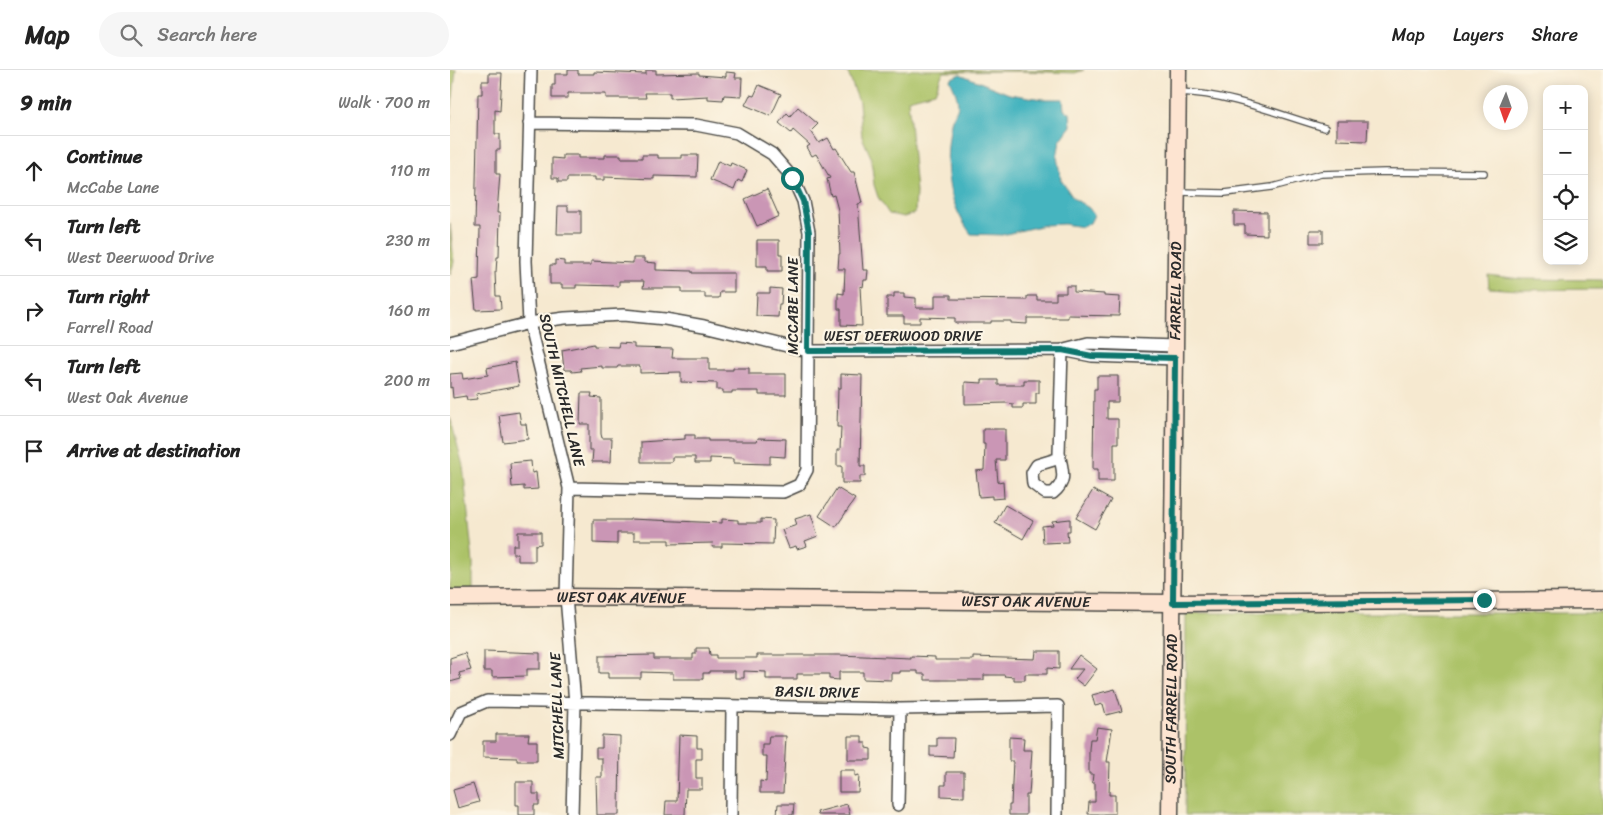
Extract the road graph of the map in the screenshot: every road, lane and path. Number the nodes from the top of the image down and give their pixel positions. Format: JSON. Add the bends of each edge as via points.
{"nodes":[{"id":1,"x":531,"y":70,"type":"edge"},
{"id":2,"x":1178,"y":70,"type":"edge"},
{"id":3,"x":1178,"y":92,"type":"junction"},
{"id":4,"x":528,"y":123,"type":"junction"},
{"id":5,"x":1325,"y":128,"type":"dead end"},
{"id":6,"x":1484,"y":173,"type":"dead end"},
{"id":7,"x":1177,"y":192,"type":"junction"},
{"id":8,"x":529,"y":322,"type":"junction"},
{"id":9,"x":450,"y":343,"type":"edge"},
{"id":10,"x":1062,"y":350,"type":"junction"},
{"id":11,"x":808,"y":351,"type":"junction"},
{"id":12,"x":1175,"y":352,"type":"junction"},
{"id":13,"x":1060,"y":458,"type":"dead end"},
{"id":14,"x":569,"y":488,"type":"junction"},
{"id":15,"x":566,"y":597,"type":"junction"},
{"id":16,"x":450,"y":598,"type":"edge"},
{"id":17,"x":1603,"y":600,"type":"edge"},
{"id":18,"x":1173,"y":603,"type":"junction"},
{"id":19,"x":575,"y":703,"type":"junction"},
{"id":20,"x":732,"y":706,"type":"junction"},
{"id":21,"x":900,"y":709,"type":"junction"},
{"id":22,"x":450,"y":735,"type":"edge"},
{"id":23,"x":898,"y":805,"type":"dead end"},
{"id":24,"x":572,"y":815,"type":"edge"},
{"id":25,"x":731,"y":815,"type":"edge"},
{"id":26,"x":1057,"y":815,"type":"edge"},
{"id":27,"x":1170,"y":815,"type":"edge"}],
"edges":[{"from":1,"to":4,"type":"street","name":"SOUTH MITCHELL LANE"},
{"from":2,"to":3,"type":"street","name":"FARRELL ROAD"},
{"from":3,"to":5,"type":"lane","via":[[1253,105]]},
{"from":3,"to":7,"type":"street","name":"FARRELL ROAD"},
{"from":4,"to":8,"type":"street","name":"SOUTH MITCHELL LANE","via":[[526,261]]},
{"from":4,"to":11,"type":"street","name":"MCCABE LANE","via":[[696,125],[737,133],[772,154],[792,178],[803,201],[809,232]]},
{"from":6,"to":7,"type":"lane","via":[[1321,174],[1272,187],[1225,193]]},
{"from":7,"to":12,"type":"street","name":"FARRELL ROAD"},
{"from":8,"to":9,"type":"street","name":"WEST DEERWOOD DRIVE"},
{"from":8,"to":11,"type":"street","name":"WEST DEERWOOD DRIVE","via":[[623,315],[648,317],[704,326]]},
{"from":8,"to":14,"type":"street","name":"SOUTH MITCHELL LANE"},
{"from":10,"to":11,"type":"street","name":"WEST DEERWOOD DRIVE"},
{"from":10,"to":12,"type":"street","name":"WEST DEERWOOD DRIVE","via":[[1088,343]]},
{"from":10,"to":13,"type":"street"},
{"from":11,"to":14,"type":"street","name":"MCCABE LANE","via":[[807,470],[799,485],[783,492]]},
{"from":12,"to":18,"type":"street","name":"FARRELL ROAD"},
{"from":14,"to":15,"type":"street","name":"SOUTH MITCHELL LANE"},
{"from":15,"to":16,"type":"street","name":"WEST OAK AVENUE"},
{"from":15,"to":18,"type":"street","name":"WEST OAK AVENUE"},
{"from":15,"to":19,"type":"street","name":"MITCHELL LANE"},
{"from":17,"to":18,"type":"street","name":"WEST OAK AVENUE"},
{"from":18,"to":27,"type":"street","name":"SOUTH FARRELL ROAD"},
{"from":19,"to":20,"type":"street","name":"BASIL DRIVE"},
{"from":19,"to":22,"type":"street","name":"BASIL DRIVE","via":[[486,701],[461,712]]},
{"from":19,"to":24,"type":"street","name":"MITCHELL LANE"},
{"from":20,"to":21,"type":"street","name":"BASIL DRIVE"},
{"from":20,"to":25,"type":"street"},
{"from":21,"to":23,"type":"street"},
{"from":21,"to":26,"type":"street","name":"BASIL DRIVE","via":[[1058,706]]}]}
